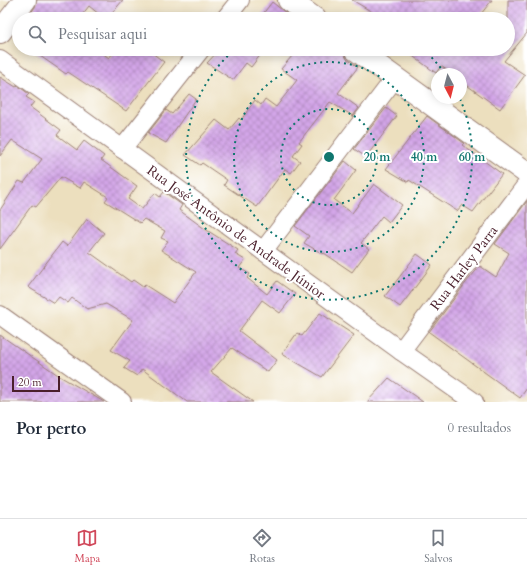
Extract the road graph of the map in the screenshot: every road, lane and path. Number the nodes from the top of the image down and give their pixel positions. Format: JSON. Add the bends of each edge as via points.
{"nodes":[{"id":1,"x":25,"y":0,"type":"edge"},
{"id":2,"x":240,"y":0,"type":"edge"},
{"id":3,"x":289,"y":0,"type":"edge"},
{"id":4,"x":16,"y":12,"type":"edge"},
{"id":5,"x":231,"y":12,"type":"edge"},
{"id":6,"x":305,"y":12,"type":"edge"},
{"id":7,"x":12,"y":17,"type":"edge"},
{"id":8,"x":0,"y":32,"type":"edge"},
{"id":9,"x":195,"y":56,"type":"edge"},
{"id":10,"x":365,"y":56,"type":"edge"},
{"id":11,"x":0,"y":60,"type":"edge"},
{"id":12,"x":395,"y":78,"type":"junction"},
{"id":13,"x":122,"y":149,"type":"junction"},
{"id":14,"x":527,"y":173,"type":"edge"},
{"id":15,"x":527,"y":184,"type":"edge"},
{"id":16,"x":263,"y":251,"type":"junction"},
{"id":17,"x":0,"y":315,"type":"edge"},
{"id":18,"x":401,"y":351,"type":"junction"},
{"id":19,"x":122,"y":402,"type":"edge"},
{"id":20,"x":474,"y":402,"type":"edge"}],
"edges":[{"from":1,"to":4,"type":"street"},
{"from":2,"to":5,"type":"street"},
{"from":3,"to":6,"type":"street"},
{"from":7,"to":8,"type":"street"},
{"from":9,"to":13,"type":"street"},
{"from":10,"to":12,"type":"street"},
{"from":11,"to":13,"type":"street","name":"Rua José Antônio de Andrade Júnior"},
{"from":12,"to":14,"type":"street"},
{"from":12,"to":16,"type":"street"},
{"from":13,"to":16,"type":"street","name":"Rua José Antônio de Andrade Júnior"},
{"from":15,"to":18,"type":"street","name":"Rua Harley Parra"},
{"from":16,"to":18,"type":"street","name":"Rua José Antônio de Andrade Júnior"},
{"from":17,"to":19,"type":"street"},
{"from":18,"to":20,"type":"street","name":"Rua José Antônio de Andrade Júnior"}]}
